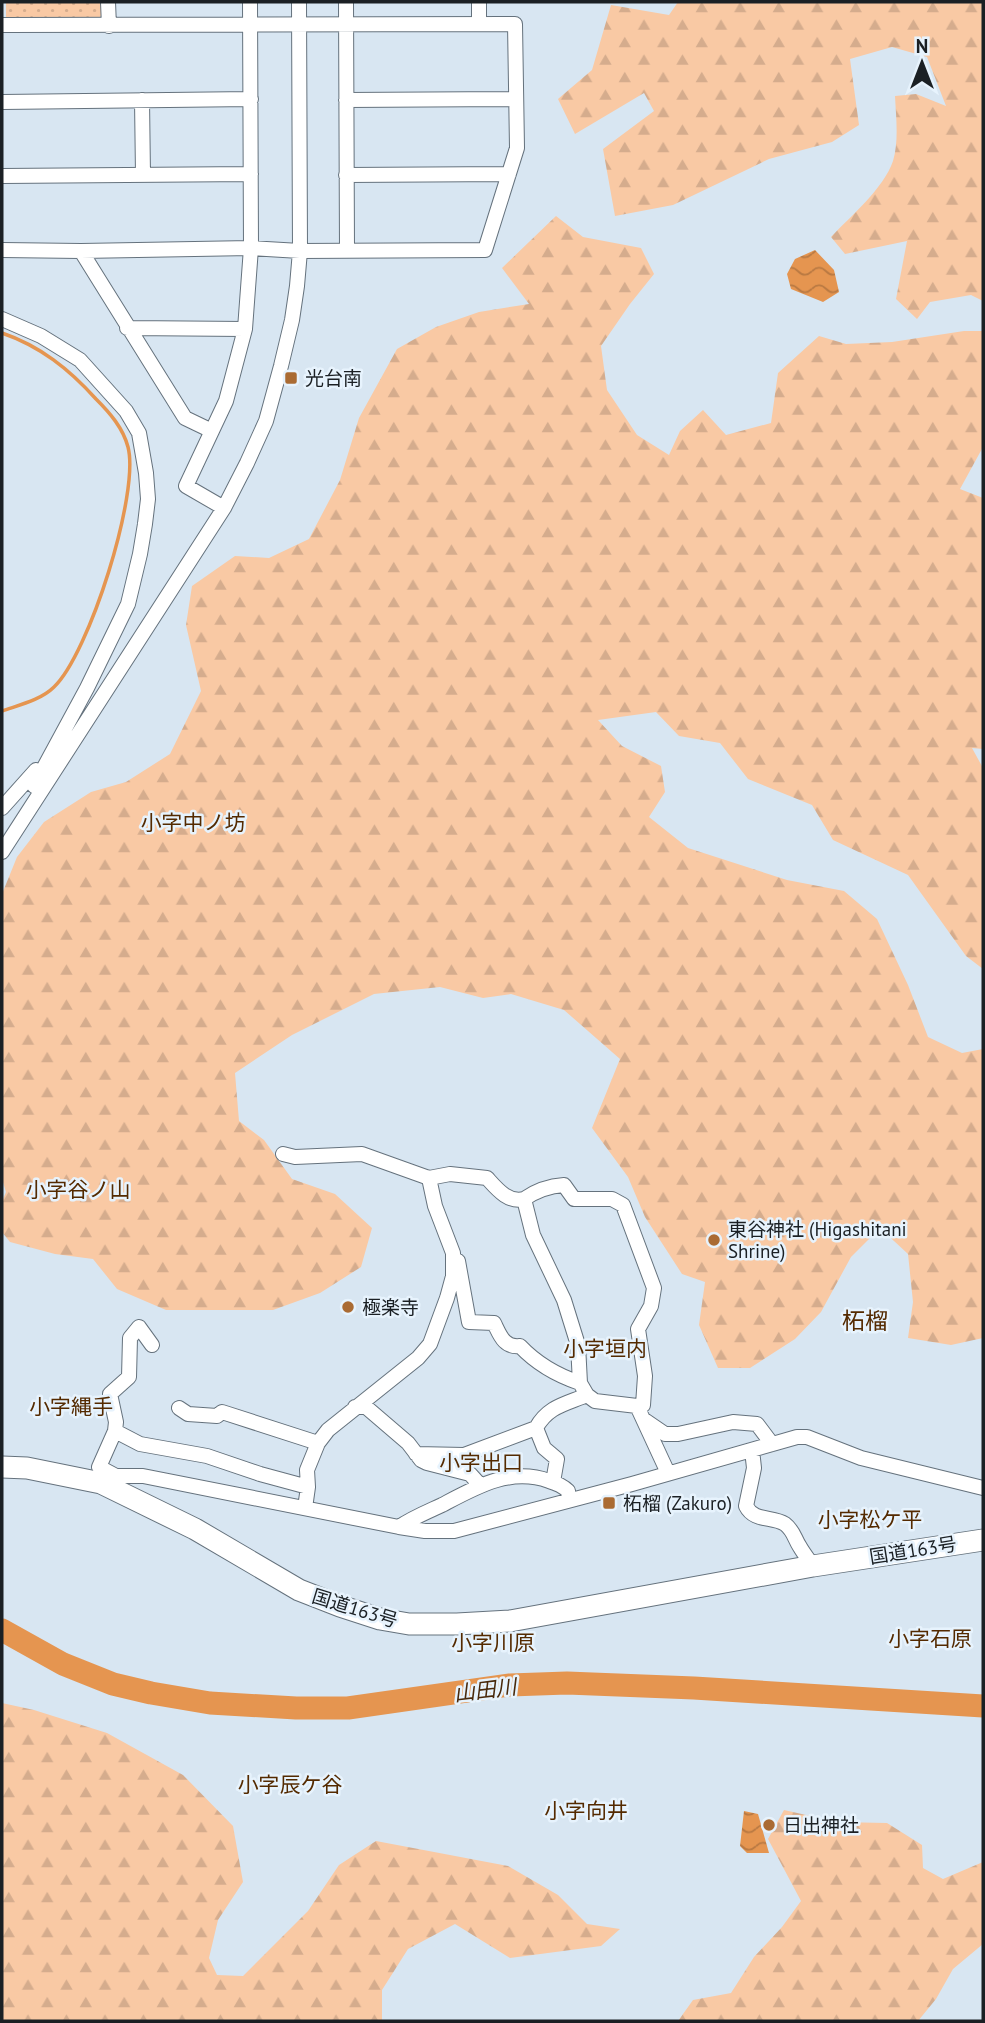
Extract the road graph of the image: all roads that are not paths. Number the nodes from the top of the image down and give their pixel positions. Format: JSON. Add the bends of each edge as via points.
{"nodes":[{"id":1,"x":108,"y":2,"type":"edge"},
{"id":2,"x":250,"y":2,"type":"edge"},
{"id":3,"x":299,"y":2,"type":"edge"},
{"id":4,"x":346,"y":2,"type":"edge"},
{"id":5,"x":479,"y":2,"type":"edge"},
{"id":6,"x":479,"y":24,"type":"junction"},
{"id":7,"x":2,"y":25,"type":"edge"},
{"id":8,"x":251,"y":25,"type":"junction"},
{"id":9,"x":299,"y":25,"type":"junction"},
{"id":10,"x":346,"y":25,"type":"junction"},
{"id":11,"x":109,"y":26,"type":"junction"},
{"id":12,"x":251,"y":99,"type":"junction"},
{"id":13,"x":516,"y":99,"type":"junction"},
{"id":14,"x":142,"y":100,"type":"junction"},
{"id":15,"x":346,"y":100,"type":"junction"},
{"id":16,"x":2,"y":102,"type":"edge"},
{"id":17,"x":251,"y":174,"type":"junction"},
{"id":18,"x":509,"y":174,"type":"junction"},
{"id":19,"x":143,"y":175,"type":"junction"},
{"id":20,"x":346,"y":175,"type":"junction"},
{"id":21,"x":2,"y":176,"type":"edge"},
{"id":22,"x":251,"y":248,"type":"junction"},
{"id":23,"x":2,"y":250,"type":"edge"},
{"id":24,"x":347,"y":250,"type":"junction"},
{"id":25,"x":81,"y":251,"type":"junction"},
{"id":26,"x":300,"y":251,"type":"junction"},
{"id":27,"x":2,"y":318,"type":"edge"},
{"id":28,"x":127,"y":328,"type":"junction"},
{"id":29,"x":246,"y":329,"type":"junction"},
{"id":30,"x":212,"y":431,"type":"junction"},
{"id":31,"x":224,"y":508,"type":"junction"},
{"id":32,"x":56,"y":748,"type":"junction"},
{"id":33,"x":2,"y":808,"type":"edge"},
{"id":34,"x":2,"y":842,"type":"edge"},
{"id":35,"x":2,"y":852,"type":"edge"},
{"id":36,"x":283,"y":1154,"type":"dead end"},
{"id":37,"x":429,"y":1178,"type":"junction"},
{"id":38,"x":524,"y":1199,"type":"junction"},
{"id":39,"x":453,"y":1253,"type":"junction"},
{"id":40,"x":152,"y":1345,"type":"dead end"},
{"id":41,"x":584,"y":1389,"type":"junction"},
{"id":42,"x":637,"y":1406,"type":"junction"},
{"id":43,"x":355,"y":1407,"type":"junction"},
{"id":44,"x":179,"y":1408,"type":"dead end"},
{"id":45,"x":645,"y":1420,"type":"junction"},
{"id":46,"x":536,"y":1428,"type":"junction"},
{"id":47,"x":115,"y":1431,"type":"junction"},
{"id":48,"x":318,"y":1443,"type":"junction"},
{"id":49,"x":772,"y":1444,"type":"junction"},
{"id":50,"x":752,"y":1450,"type":"junction"},
{"id":51,"x":416,"y":1454,"type":"junction"},
{"id":52,"x":2,"y":1467,"type":"edge"},
{"id":53,"x":668,"y":1473,"type":"junction"},
{"id":54,"x":108,"y":1479,"type":"junction"},
{"id":55,"x":553,"y":1482,"type":"junction"},
{"id":56,"x":480,"y":1485,"type":"junction"},
{"id":57,"x":308,"y":1487,"type":"junction"},
{"id":58,"x":983,"y":1488,"type":"edge"},
{"id":59,"x":569,"y":1499,"type":"junction"},
{"id":60,"x":305,"y":1508,"type":"junction"},
{"id":61,"x":399,"y":1527,"type":"junction"},
{"id":62,"x":983,"y":1540,"type":"edge"},
{"id":63,"x":813,"y":1566,"type":"junction"}],
"edges":[{"from":1,"to":11,"type":"street"},
{"from":2,"to":8,"type":"street"},
{"from":3,"to":9,"type":"street"},
{"from":4,"to":10,"type":"street"},
{"from":5,"to":6,"type":"street"},
{"from":6,"to":10,"type":"street"},
{"from":6,"to":13,"type":"street","via":[[514,24]]},
{"from":7,"to":11,"type":"street"},
{"from":8,"to":9,"type":"street"},
{"from":8,"to":11,"type":"street"},
{"from":8,"to":12,"type":"street"},
{"from":9,"to":10,"type":"street"},
{"from":9,"to":26,"type":"street"},
{"from":10,"to":15,"type":"street"},
{"from":12,"to":14,"type":"street"},
{"from":12,"to":17,"type":"street"},
{"from":13,"to":15,"type":"street"},
{"from":13,"to":18,"type":"street","via":[[517,148]]},
{"from":14,"to":16,"type":"street"},
{"from":14,"to":19,"type":"street"},
{"from":15,"to":20,"type":"street"},
{"from":17,"to":19,"type":"street"},
{"from":17,"to":22,"type":"street"},
{"from":18,"to":20,"type":"street"},
{"from":18,"to":24,"type":"street","via":[[485,250]]},
{"from":19,"to":21,"type":"street"},
{"from":20,"to":24,"type":"street"},
{"from":22,"to":25,"type":"street"},
{"from":22,"to":26,"type":"street"},
{"from":22,"to":29,"type":"street"},
{"from":23,"to":25,"type":"street"},
{"from":24,"to":26,"type":"street"},
{"from":25,"to":28,"type":"street"},
{"from":26,"to":31,"type":"street","via":[[292,320],[266,421]]},
{"from":27,"to":32,"type":"street","via":[[80,360],[126,411],[139,433],[146,473],[145,524],[128,604]]},
{"from":28,"to":29,"type":"street"},
{"from":28,"to":30,"type":"street","via":[[185,418]]},
{"from":29,"to":30,"type":"street","via":[[226,401]]},
{"from":30,"to":31,"type":"street","via":[[187,486]]},
{"from":31,"to":35,"type":"street"},
{"from":32,"to":33,"type":"street"},
{"from":32,"to":34,"type":"street"},
{"from":36,"to":37,"type":"street","via":[[362,1154]]},
{"from":37,"to":38,"type":"street","via":[[450,1174],[487,1178],[502,1195]]},
{"from":37,"to":39,"type":"street"},
{"from":38,"to":41,"type":"street","via":[[533,1235],[564,1300],[578,1345]]},
{"from":38,"to":42,"type":"street","via":[[564,1185],[574,1199],[612,1199],[623,1205],[654,1288],[651,1306],[638,1329],[645,1398],[643,1405]]},
{"from":39,"to":41,"type":"street","via":[[460,1264],[469,1322],[494,1323],[502,1340],[520,1346],[534,1361]]},
{"from":39,"to":43,"type":"street","via":[[453,1276],[430,1344]]},
{"from":40,"to":47,"type":"street","via":[[139,1327],[130,1338],[129,1377],[110,1394]]},
{"from":41,"to":42,"type":"street","via":[[595,1401]]},
{"from":41,"to":46,"type":"street","via":[[542,1417]]},
{"from":42,"to":45,"type":"street"},
{"from":43,"to":48,"type":"street"},
{"from":43,"to":51,"type":"street","via":[[366,1407]]},
{"from":44,"to":48,"type":"street","via":[[188,1414],[217,1416],[222,1412]]},
{"from":45,"to":49,"type":"street","via":[[666,1434],[733,1422],[757,1424]]},
{"from":45,"to":53,"type":"street"},
{"from":46,"to":51,"type":"street","via":[[464,1455]]},
{"from":46,"to":55,"type":"street","via":[[544,1448],[557,1459]]},
{"from":47,"to":54,"type":"street","via":[[99,1467]]},
{"from":47,"to":57,"type":"street","via":[[140,1444],[208,1456]]},
{"from":48,"to":57,"type":"street","via":[[307,1470]]},
{"from":49,"to":50,"type":"street"},
{"from":49,"to":58,"type":"street","via":[[807,1437],[861,1458]]},
{"from":50,"to":53,"type":"street"},
{"from":50,"to":63,"type":"street","via":[[749,1512],[787,1526]]},
{"from":51,"to":56,"type":"street","via":[[427,1463],[470,1474]]},
{"from":52,"to":54,"type":"highway","name":"国道163号"},
{"from":53,"to":59,"type":"street"},
{"from":54,"to":60,"type":"street","via":[[143,1476]]},
{"from":54,"to":63,"type":"highway","name":"国道163号","via":[[299,1590],[409,1624],[510,1621]]},
{"from":55,"to":56,"type":"street","via":[[510,1476]]},
{"from":55,"to":59,"type":"street","via":[[568,1491]]},
{"from":56,"to":61,"type":"street"},
{"from":57,"to":60,"type":"street"},
{"from":59,"to":61,"type":"street","via":[[454,1531]]},
{"from":60,"to":61,"type":"street"},
{"from":62,"to":63,"type":"highway","name":"国道163号"}]}
